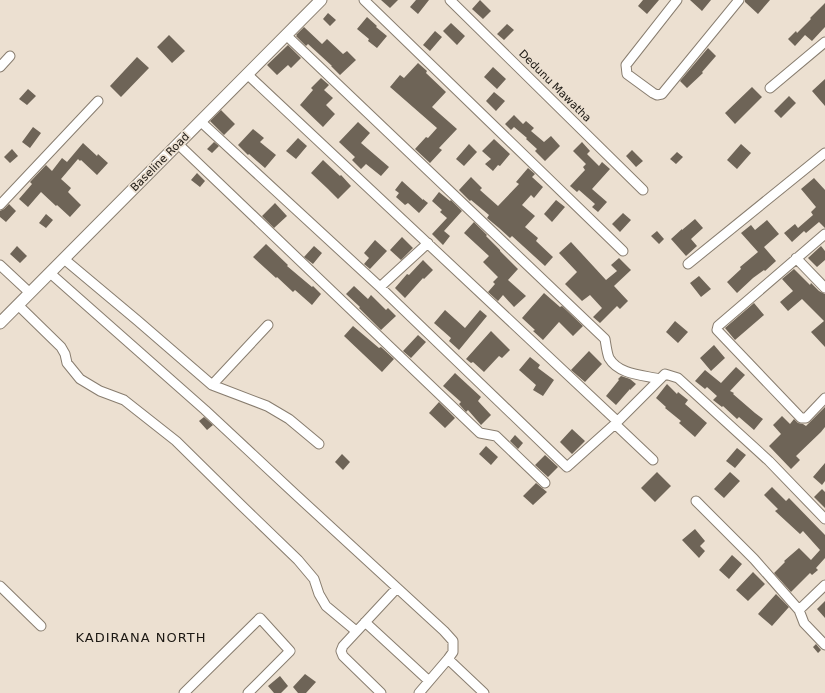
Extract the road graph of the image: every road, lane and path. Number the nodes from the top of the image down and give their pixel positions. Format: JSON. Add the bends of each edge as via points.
{"nodes":[{"id":1,"x":321,"y":0,"type":"edge"},
{"id":2,"x":364,"y":0,"type":"edge"},
{"id":3,"x":450,"y":0,"type":"edge"},
{"id":4,"x":678,"y":0,"type":"edge"},
{"id":5,"x":739,"y":0,"type":"edge"},
{"id":6,"x":286,"y":35,"type":"junction"},
{"id":7,"x":825,"y":42,"type":"edge"},
{"id":8,"x":10,"y":56,"type":"dead end"},
{"id":9,"x":0,"y":67,"type":"edge"},
{"id":10,"x":247,"y":74,"type":"junction"},
{"id":11,"x":770,"y":88,"type":"dead end"},
{"id":12,"x":98,"y":101,"type":"dead end"},
{"id":13,"x":200,"y":121,"type":"junction"},
{"id":14,"x":178,"y":144,"type":"junction"},
{"id":15,"x":825,"y":153,"type":"edge"},
{"id":16,"x":643,"y":190,"type":"dead end"},
{"id":17,"x":0,"y":205,"type":"edge"},
{"id":18,"x":825,"y":234,"type":"edge"},
{"id":19,"x":428,"y":242,"type":"junction"},
{"id":20,"x":623,"y":251,"type":"dead end"},
{"id":21,"x":796,"y":258,"type":"junction"},
{"id":22,"x":64,"y":259,"type":"junction"},
{"id":23,"x":688,"y":264,"type":"dead end"},
{"id":24,"x":0,"y":265,"type":"edge"},
{"id":25,"x":50,"y":273,"type":"junction"},
{"id":26,"x":380,"y":287,"type":"junction"},
{"id":27,"x":825,"y":288,"type":"edge"},
{"id":28,"x":30,"y":293,"type":"junction"},
{"id":29,"x":18,"y":305,"type":"junction"},
{"id":30,"x":0,"y":323,"type":"edge"},
{"id":31,"x":268,"y":325,"type":"dead end"},
{"id":32,"x":660,"y":379,"type":"junction"},
{"id":33,"x":212,"y":385,"type":"junction"},
{"id":34,"x":825,"y":398,"type":"edge"},
{"id":35,"x":616,"y":422,"type":"junction"},
{"id":36,"x":319,"y":444,"type":"dead end"},
{"id":37,"x":654,"y":460,"type":"dead end"},
{"id":38,"x":545,"y":483,"type":"dead end"},
{"id":39,"x":696,"y":501,"type":"dead end"},
{"id":40,"x":825,"y":519,"type":"edge"},
{"id":41,"x":825,"y":585,"type":"edge"},
{"id":42,"x":0,"y":586,"type":"edge"},
{"id":43,"x":397,"y":588,"type":"junction"},
{"id":44,"x":799,"y":610,"type":"junction"},
{"id":45,"x":365,"y":622,"type":"junction"},
{"id":46,"x":41,"y":626,"type":"dead end"},
{"id":47,"x":356,"y":631,"type":"junction"},
{"id":48,"x":825,"y":645,"type":"edge"},
{"id":49,"x":448,"y":659,"type":"junction"},
{"id":50,"x":429,"y":681,"type":"junction"},
{"id":51,"x":184,"y":693,"type":"edge"},
{"id":52,"x":248,"y":693,"type":"edge"},
{"id":53,"x":382,"y":693,"type":"edge"},
{"id":54,"x":419,"y":693,"type":"edge"},
{"id":55,"x":484,"y":693,"type":"edge"}],
"edges":[{"from":1,"to":6,"type":"main road","name":"Baseline Road"},
{"from":2,"to":20,"type":"street"},
{"from":3,"to":16,"type":"street","name":"Dedunu Mawatha"},
{"from":4,"to":5,"type":"street","via":[[626,65],[628,74],[657,95],[662,94]]},
{"from":6,"to":10,"type":"main road","name":"Baseline Road"},
{"from":6,"to":32,"type":"street","via":[[605,340],[609,357],[616,366],[631,373]]},
{"from":7,"to":11,"type":"street"},
{"from":8,"to":9,"type":"street"},
{"from":10,"to":13,"type":"main road","name":"Baseline Road"},
{"from":10,"to":19,"type":"street"},
{"from":12,"to":17,"type":"street"},
{"from":13,"to":14,"type":"main road","name":"Baseline Road"},
{"from":13,"to":26,"type":"street"},
{"from":14,"to":22,"type":"main road","name":"Baseline Road"},
{"from":14,"to":38,"type":"street","via":[[480,433],[496,436]]},
{"from":15,"to":23,"type":"street"},
{"from":18,"to":21,"type":"street"},
{"from":19,"to":26,"type":"street"},
{"from":19,"to":35,"type":"street"},
{"from":21,"to":27,"type":"street"},
{"from":21,"to":34,"type":"street","via":[[718,326],[717,330],[801,418],[806,418]]},
{"from":22,"to":25,"type":"main road","name":"Baseline Road"},
{"from":22,"to":33,"type":"street"},
{"from":24,"to":28,"type":"street"},
{"from":25,"to":28,"type":"main road","name":"Baseline Road"},
{"from":25,"to":43,"type":"street","via":[[205,410]]},
{"from":26,"to":35,"type":"street","via":[[567,467]]},
{"from":28,"to":29,"type":"main road","name":"Baseline Road"},
{"from":29,"to":30,"type":"main road","name":"Baseline Road"},
{"from":29,"to":47,"type":"street","via":[[61,346],[67,363],[80,379],[100,391],[124,400],[176,441],[298,560],[314,579],[326,606]]},
{"from":31,"to":33,"type":"street"},
{"from":32,"to":35,"type":"street"},
{"from":32,"to":40,"type":"street","via":[[665,374],[678,378],[769,461]]},
{"from":33,"to":36,"type":"street","via":[[267,406]]},
{"from":35,"to":37,"type":"street"},
{"from":39,"to":44,"type":"street","via":[[754,559]]},
{"from":41,"to":44,"type":"street"},
{"from":42,"to":46,"type":"street"},
{"from":43,"to":45,"type":"street"},
{"from":43,"to":49,"type":"street","via":[[453,641],[453,652]]},
{"from":44,"to":48,"type":"street","via":[[804,624]]},
{"from":45,"to":47,"type":"street"},
{"from":45,"to":50,"type":"street"},
{"from":47,"to":53,"type":"street","via":[[343,646],[341,653]]},
{"from":49,"to":50,"type":"street"},
{"from":49,"to":55,"type":"street"},
{"from":50,"to":54,"type":"street"},
{"from":51,"to":52,"type":"street","via":[[260,618],[290,651]]}]}
